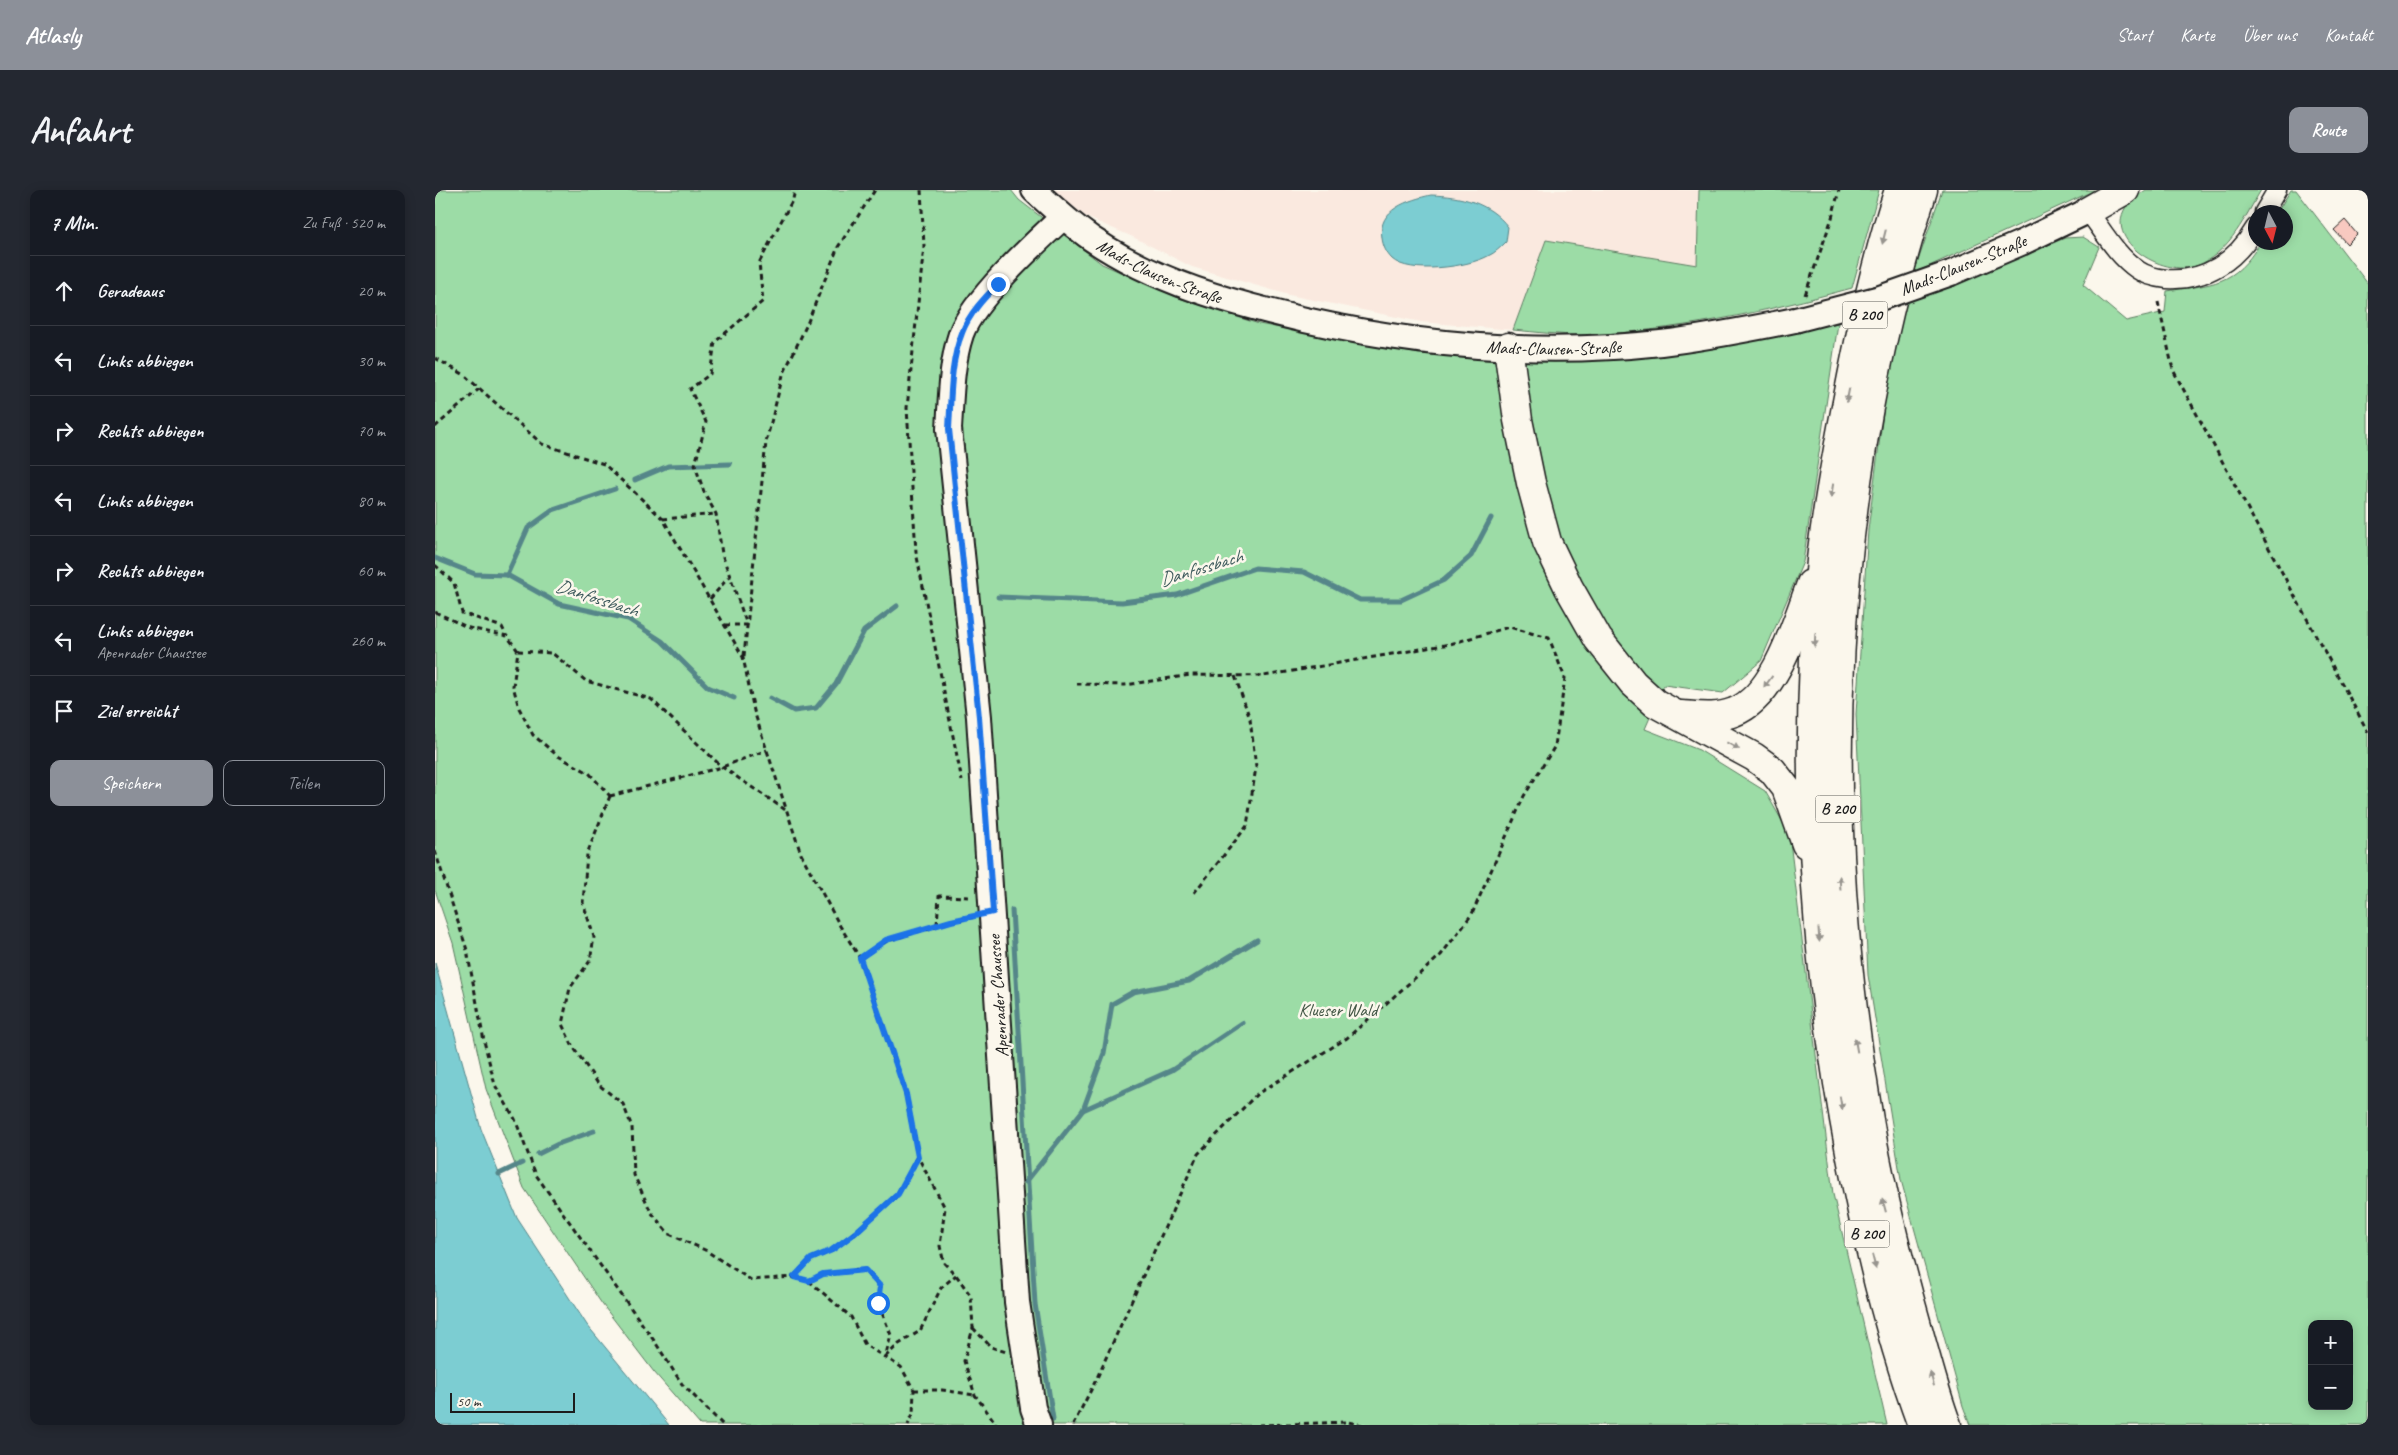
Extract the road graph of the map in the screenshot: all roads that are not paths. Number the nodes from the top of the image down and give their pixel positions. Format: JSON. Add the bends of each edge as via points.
{"nodes":[{"id":1,"x":1033,"y":190,"type":"edge"},
{"id":2,"x":1899,"y":190,"type":"edge"},
{"id":3,"x":1923,"y":190,"type":"edge"},
{"id":4,"x":2125,"y":190,"type":"edge"},
{"id":5,"x":2277,"y":190,"type":"edge"},
{"id":6,"x":2268,"y":205,"type":"edge"},
{"id":7,"x":2088,"y":211,"type":"junction"},
{"id":8,"x":1063,"y":217,"type":"junction"},
{"id":9,"x":2248,"y":239,"type":"edge"},
{"id":10,"x":1508,"y":347,"type":"junction"},
{"id":11,"x":1821,"y":557,"type":"junction"},
{"id":12,"x":1675,"y":715,"type":"junction"},
{"id":13,"x":1815,"y":869,"type":"junction"},
{"id":14,"x":1039,"y":1425,"type":"edge"},
{"id":15,"x":1922,"y":1425,"type":"edge"},
{"id":16,"x":1947,"y":1425,"type":"edge"}],
"edges":[{"from":1,"to":8,"type":"street","name":"Mads-Clausen-Straße"},
{"from":2,"to":11,"type":"highway","number":"B 200","one_way":true,"via":[[1859,338]]},
{"from":16,"to":3,"type":"highway","number":"B 200","one_way":true,"via":[[1882,1196],[1853,1026],[1839,869],[1837,787],[1841,624],[1856,490],[1883,344]]},
{"from":4,"to":7,"type":"highway"},
{"from":5,"to":6,"type":"street"},
{"from":7,"to":9,"type":"street","via":[[2124,258],[2139,271],[2161,278],[2205,275],[2225,262]]},
{"from":7,"to":10,"type":"street","name":"Mads-Clausen-Straße","bridge":true,"via":[[1951,273],[1880,298],[1795,320],[1659,343]]},
{"from":8,"to":10,"type":"street","name":"Mads-Clausen-Straße","via":[[1093,240],[1131,262],[1191,288],[1261,309],[1395,338]]},
{"from":8,"to":14,"type":"street","name":"Apenrader Chaussee","via":[[1010,270],[971,316],[961,334],[951,382],[949,429],[979,717],[981,918],[1017,1302],[1033,1408]]},
{"from":10,"to":12,"type":"highway","via":[[1517,420],[1547,542],[1598,639],[1633,682],[1655,703]]},
{"from":11,"to":12,"type":"highway","one_way":true,"via":[[1770,681],[1753,699],[1734,712],[1708,717]]},
{"from":11,"to":13,"type":"highway","number":"B 200","one_way":true,"via":[[1813,702]]},
{"from":12,"to":13,"type":"highway","one_way":true,"via":[[1772,770],[1786,788]]},
{"from":13,"to":15,"type":"highway","number":"B 200","one_way":true,"via":[[1830,1038],[1853,1172],[1884,1304]]}]}
